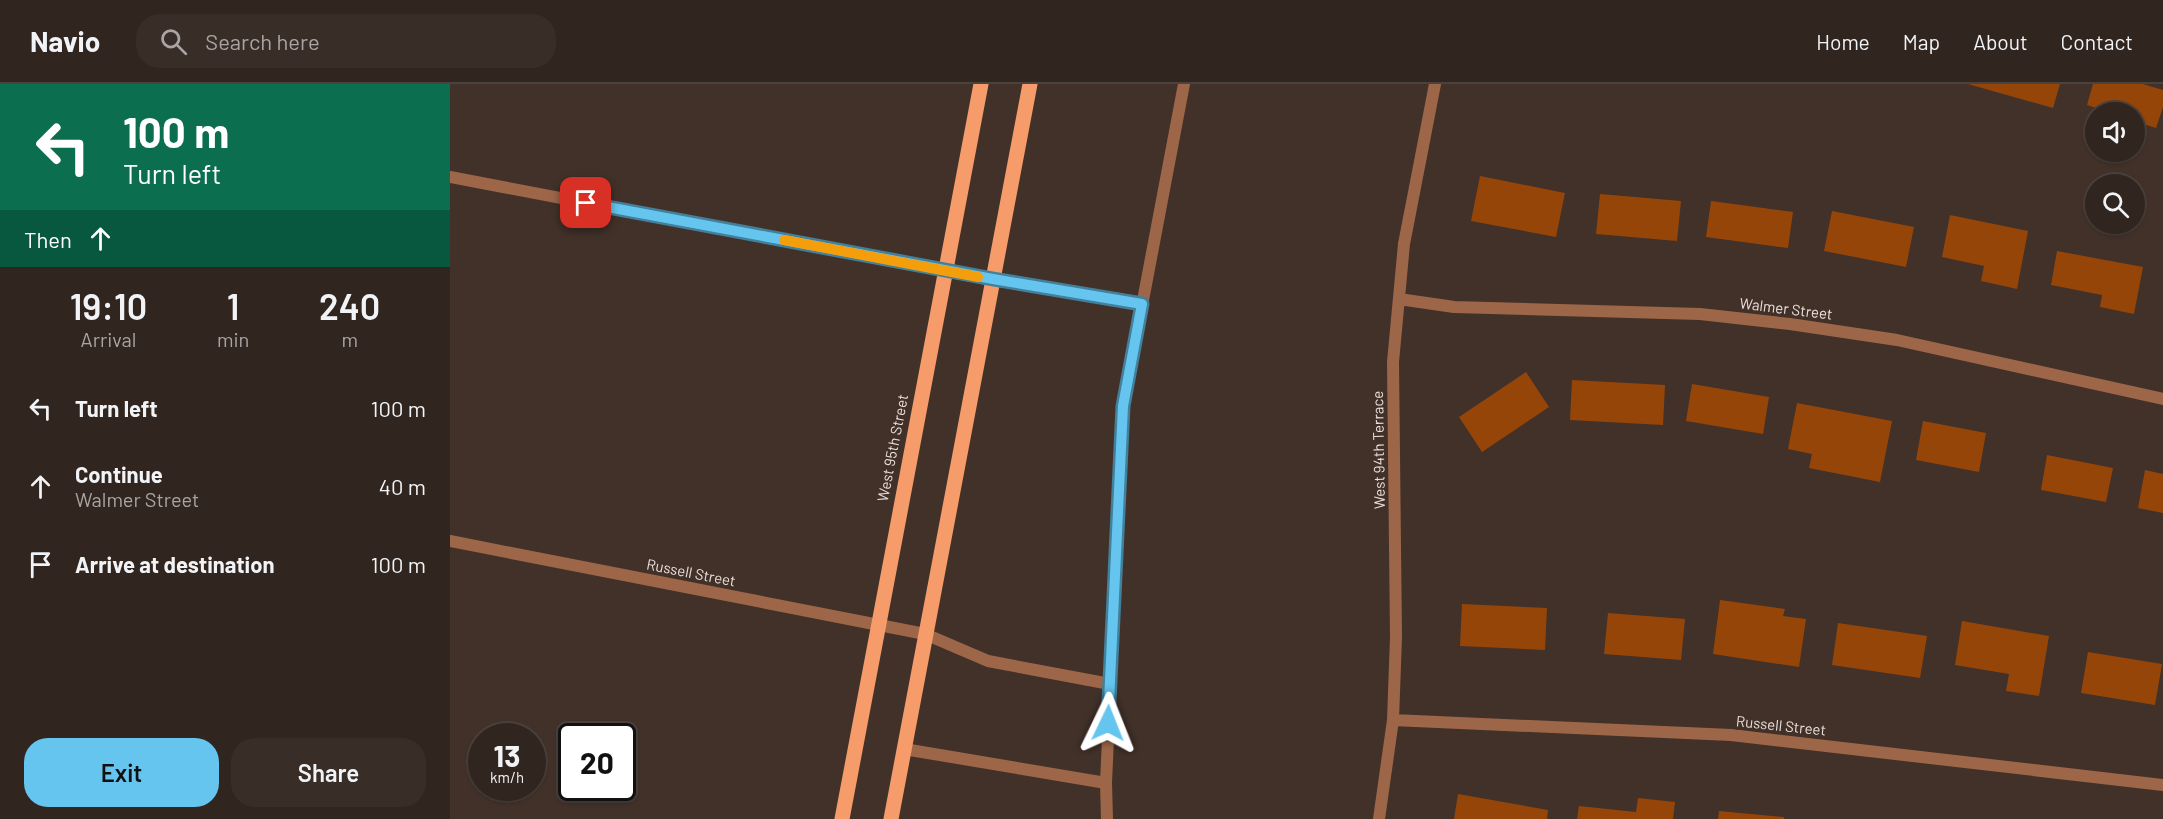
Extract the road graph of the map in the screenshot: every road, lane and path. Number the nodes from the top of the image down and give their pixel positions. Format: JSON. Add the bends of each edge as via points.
{"nodes":[{"id":1,"x":981,"y":84,"type":"edge"},
{"id":2,"x":1030,"y":84,"type":"edge"},
{"id":3,"x":1184,"y":84,"type":"edge"},
{"id":4,"x":1436,"y":84,"type":"edge"},
{"id":5,"x":450,"y":177,"type":"edge"},
{"id":6,"x":945,"y":270,"type":"junction"},
{"id":7,"x":993,"y":279,"type":"junction"},
{"id":8,"x":1399,"y":299,"type":"junction"},
{"id":9,"x":1142,"y":304,"type":"junction"},
{"id":10,"x":2163,"y":399,"type":"edge"},
{"id":11,"x":450,"y":541,"type":"edge"},
{"id":12,"x":878,"y":626,"type":"junction"},
{"id":13,"x":925,"y":634,"type":"junction"},
{"id":14,"x":1110,"y":684,"type":"junction"},
{"id":15,"x":1393,"y":720,"type":"junction"},
{"id":16,"x":904,"y":749,"type":"junction"},
{"id":17,"x":1106,"y":783,"type":"junction"},
{"id":18,"x":2163,"y":785,"type":"edge"},
{"id":19,"x":842,"y":819,"type":"edge"},
{"id":20,"x":891,"y":819,"type":"edge"},
{"id":21,"x":1107,"y":819,"type":"edge"},
{"id":22,"x":1379,"y":819,"type":"edge"}],
"edges":[{"from":1,"to":6,"type":"main road","name":"West 95th Street"},
{"from":2,"to":7,"type":"main road"},
{"from":3,"to":9,"type":"street"},
{"from":4,"to":8,"type":"street","name":"West 94th Terrace","via":[[1404,244]]},
{"from":5,"to":6,"type":"street"},
{"from":6,"to":7,"type":"street"},
{"from":6,"to":12,"type":"main road","name":"West 95th Street"},
{"from":7,"to":9,"type":"street"},
{"from":7,"to":13,"type":"main road"},
{"from":8,"to":10,"type":"street","name":"Walmer Street","via":[[1454,306],[1700,314],[1790,324],[1897,340]]},
{"from":8,"to":15,"type":"street","name":"West 94th Terrace","via":[[1392,362],[1396,637]]},
{"from":9,"to":14,"type":"street","via":[[1123,406]]},
{"from":11,"to":12,"type":"street","name":"Russell Street"},
{"from":12,"to":13,"type":"street","name":"Russell Street"},
{"from":12,"to":19,"type":"main road","name":"West 95th Street"},
{"from":13,"to":14,"type":"street","name":"Russell Street","via":[[988,661]]},
{"from":13,"to":16,"type":"main road"},
{"from":14,"to":17,"type":"street"},
{"from":15,"to":18,"type":"street","name":"Russell Street","via":[[1731,735]]},
{"from":15,"to":22,"type":"street","name":"West 94th Terrace"},
{"from":16,"to":17,"type":"street"},
{"from":16,"to":20,"type":"main road"},
{"from":17,"to":21,"type":"street"}]}
